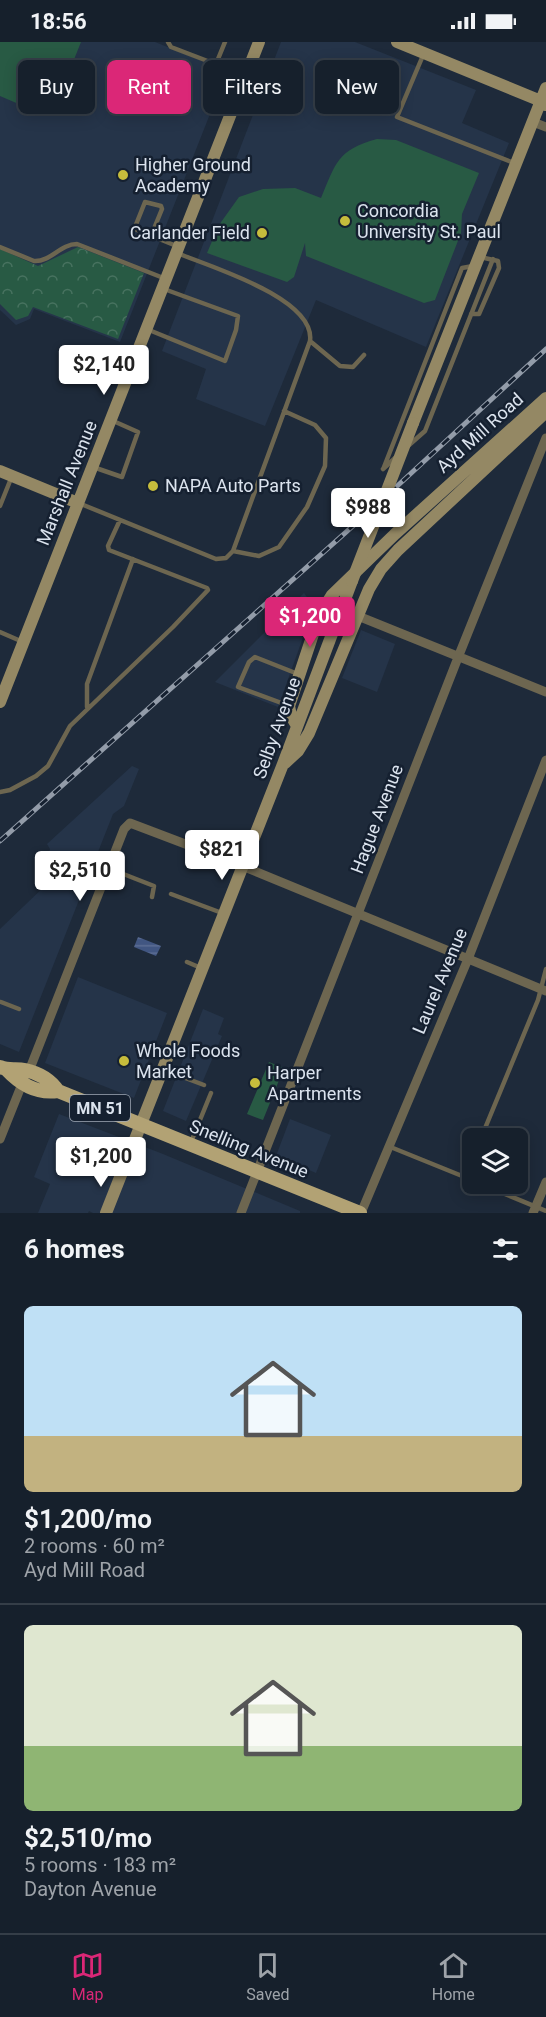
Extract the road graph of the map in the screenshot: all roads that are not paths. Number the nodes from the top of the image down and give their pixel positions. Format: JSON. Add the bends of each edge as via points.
{"nodes":[{"id":1,"x":163,"y":42,"type":"edge"},
{"id":2,"x":225,"y":42,"type":"edge"},
{"id":3,"x":259,"y":42,"type":"edge"},
{"id":4,"x":397,"y":42,"type":"edge"},
{"id":5,"x":170,"y":45,"type":"edge"},
{"id":6,"x":426,"y":48,"type":"edge"},
{"id":7,"x":206,"y":60,"type":"edge"},
{"id":8,"x":218,"y":60,"type":"edge"},
{"id":9,"x":252,"y":60,"type":"edge"},
{"id":10,"x":546,"y":88,"type":"edge"},
{"id":11,"x":544,"y":102,"type":"edge"},
{"id":12,"x":231,"y":114,"type":"edge"},
{"id":13,"x":532,"y":122,"type":"junction"},
{"id":14,"x":546,"y":127,"type":"edge"},
{"id":15,"x":516,"y":164,"type":"junction"},
{"id":16,"x":152,"y":236,"type":"junction"},
{"id":17,"x":0,"y":247,"type":"edge"},
{"id":18,"x":177,"y":250,"type":"junction"},
{"id":19,"x":493,"y":259,"type":"junction"},
{"id":20,"x":477,"y":262,"type":"junction"},
{"id":21,"x":164,"y":283,"type":"junction"},
{"id":22,"x":471,"y":314,"type":"junction"},
{"id":23,"x":146,"y":329,"type":"junction"},
{"id":24,"x":310,"y":341,"type":"junction"},
{"id":25,"x":364,"y":355,"type":"dead end"},
{"id":26,"x":546,"y":398,"type":"edge"},
{"id":27,"x":285,"y":411,"type":"junction"},
{"id":28,"x":546,"y":412,"type":"edge"},
{"id":29,"x":111,"y":420,"type":"junction"},
{"id":30,"x":546,"y":438,"type":"edge"},
{"id":31,"x":92,"y":467,"type":"junction"},
{"id":32,"x":6,"y":474,"type":"edge"},
{"id":33,"x":78,"y":502,"type":"junction"},
{"id":34,"x":0,"y":506,"type":"edge"},
{"id":35,"x":120,"y":520,"type":"junction"},
{"id":36,"x":232,"y":551,"type":"junction"},
{"id":37,"x":133,"y":559,"type":"junction"},
{"id":38,"x":358,"y":616,"type":"junction"},
{"id":39,"x":0,"y":632,"type":"edge"},
{"id":40,"x":23,"y":642,"type":"junction"},
{"id":41,"x":459,"y":655,"type":"junction"},
{"id":42,"x":299,"y":674,"type":"junction"},
{"id":43,"x":546,"y":692,"type":"edge"},
{"id":44,"x":0,"y":702,"type":"edge"},
{"id":45,"x":289,"y":706,"type":"junction"},
{"id":46,"x":87,"y":707,"type":"junction"},
{"id":47,"x":297,"y":726,"type":"junction"},
{"id":48,"x":546,"y":760,"type":"edge"},
{"id":49,"x":283,"y":764,"type":"junction"},
{"id":50,"x":0,"y":792,"type":"edge"},
{"id":51,"x":243,"y":867,"type":"junction"},
{"id":52,"x":108,"y":868,"type":"junction"},
{"id":53,"x":171,"y":894,"type":"dead end"},
{"id":54,"x":152,"y":897,"type":"dead end"},
{"id":55,"x":225,"y":914,"type":"junction"},
{"id":56,"x":357,"y":915,"type":"junction"},
{"id":57,"x":468,"y":959,"type":"junction"},
{"id":58,"x":187,"y":962,"type":"dead end"},
{"id":59,"x":203,"y":969,"type":"junction"},
{"id":60,"x":546,"y":969,"type":"edge"},
{"id":61,"x":543,"y":990,"type":"edge"},
{"id":62,"x":1,"y":1002,"type":"edge"},
{"id":63,"x":19,"y":1009,"type":"dead end"},
{"id":64,"x":4,"y":1069,"type":"edge"},
{"id":65,"x":164,"y":1070,"type":"junction"},
{"id":66,"x":26,"y":1078,"type":"junction"},
{"id":67,"x":204,"y":1085,"type":"dead end"},
{"id":68,"x":211,"y":1093,"type":"dead end"},
{"id":69,"x":142,"y":1125,"type":"junction"},
{"id":70,"x":485,"y":1128,"type":"edge"},
{"id":71,"x":0,"y":1139,"type":"edge"},
{"id":72,"x":190,"y":1145,"type":"junction"},
{"id":73,"x":388,"y":1146,"type":"junction"},
{"id":74,"x":257,"y":1172,"type":"junction"},
{"id":75,"x":462,"y":1175,"type":"edge"},
{"id":76,"x":546,"y":1182,"type":"edge"},
{"id":77,"x":502,"y":1194,"type":"edge"},
{"id":78,"x":535,"y":1210,"type":"edge"},
{"id":79,"x":546,"y":1211,"type":"edge"},
{"id":80,"x":106,"y":1213,"type":"edge"},
{"id":81,"x":241,"y":1213,"type":"edge"},
{"id":82,"x":360,"y":1213,"type":"edge"}],
"edges":[{"from":1,"to":5,"type":"lane"},
{"from":2,"to":8,"type":"lane"},
{"from":3,"to":9,"type":"street","name":"Marshall Avenue"},
{"from":4,"to":6,"type":"street"},
{"from":5,"to":7,"type":"lane"},
{"from":6,"to":11,"type":"street"},
{"from":6,"to":15,"type":"lane","via":[[397,117]]},
{"from":10,"to":11,"type":"street","name":"Selby Avenue"},
{"from":11,"to":13,"type":"street","name":"Selby Avenue"},
{"from":12,"to":18,"type":"street","name":"Marshall Avenue"},
{"from":13,"to":14,"type":"street"},
{"from":13,"to":15,"type":"street","name":"Selby Avenue"},
{"from":15,"to":20,"type":"street","name":"Selby Avenue"},
{"from":16,"to":16,"type":"lane","via":[[135,226],[145,202],[162,209]]},
{"from":16,"to":18,"type":"lane"},
{"from":17,"to":21,"type":"lane","via":[[40,261],[68,244],[77,244]]},
{"from":18,"to":21,"type":"street","name":"Marshall Avenue"},
{"from":18,"to":24,"type":"lane","via":[[268,291],[306,320]]},
{"from":19,"to":20,"type":"lane"},
{"from":19,"to":22,"type":"lane"},
{"from":19,"to":22,"type":"lane","via":[[499,264],[497,274],[479,314]]},
{"from":20,"to":22,"type":"lane","via":[[462,268],[383,469],[425,430]]},
{"from":20,"to":47,"type":"street","name":"Selby Avenue","bridge":true},
{"from":21,"to":23,"type":"street","name":"Marshall Avenue"},
{"from":21,"to":23,"type":"lane","via":[[238,316],[225,361]]},
{"from":23,"to":29,"type":"street","name":"Marshall Avenue"},
{"from":24,"to":25,"type":"lane","via":[[340,366],[352,367]]},
{"from":24,"to":27,"type":"lane"},
{"from":26,"to":42,"type":"street","name":"Ayd Mill Road","via":[[332,595],[319,616]]},
{"from":27,"to":36,"type":"lane"},
{"from":27,"to":36,"type":"lane","via":[[315,425],[326,438],[325,466],[307,507],[279,547],[259,556]]},
{"from":28,"to":38,"type":"street","name":"Ayd Mill Road","via":[[398,550],[381,569]]},
{"from":29,"to":31,"type":"street","name":"Marshall Avenue"},
{"from":29,"to":31,"type":"lane","via":[[138,432],[122,477]]},
{"from":30,"to":41,"type":"street","name":"Hague Avenue"},
{"from":31,"to":33,"type":"street","name":"Marshall Avenue"},
{"from":32,"to":33,"type":"street"},
{"from":32,"to":34,"type":"lane"},
{"from":33,"to":35,"type":"lane"},
{"from":33,"to":40,"type":"street","name":"Marshall Avenue"},
{"from":35,"to":36,"type":"lane","via":[[216,559],[226,558]]},
{"from":35,"to":37,"type":"lane","via":[[109,550]]},
{"from":37,"to":46,"type":"lane","via":[[87,684]]},
{"from":37,"to":46,"type":"lane","via":[[208,590]]},
{"from":38,"to":41,"type":"street"},
{"from":38,"to":49,"type":"street","name":"Ayd Mill Road","via":[[309,733],[298,751]]},
{"from":39,"to":40,"type":"lane"},
{"from":40,"to":44,"type":"street","name":"Marshall Avenue"},
{"from":41,"to":43,"type":"street"},
{"from":41,"to":56,"type":"street","name":"Hague Avenue"},
{"from":42,"to":45,"type":"street","name":"Ayd Mill Road"},
{"from":42,"to":45,"type":"lane","via":[[255,657],[238,687]]},
{"from":45,"to":47,"type":"street"},
{"from":46,"to":50,"type":"lane","via":[[70,726],[48,766],[36,776]]},
{"from":47,"to":49,"type":"street","name":"Selby Avenue"},
{"from":48,"to":57,"type":"street","name":"Laurel Avenue"},
{"from":49,"to":51,"type":"street","name":"Selby Avenue"},
{"from":51,"to":52,"type":"street","via":[[130,823]]},
{"from":51,"to":55,"type":"street","name":"Selby Avenue"},
{"from":51,"to":56,"type":"street"},
{"from":52,"to":54,"type":"lane","via":[[154,886]]},
{"from":52,"to":66,"type":"street"},
{"from":53,"to":55,"type":"lane"},
{"from":55,"to":59,"type":"street","name":"Selby Avenue"},
{"from":56,"to":57,"type":"street"},
{"from":56,"to":74,"type":"street","name":"Hague Avenue"},
{"from":57,"to":61,"type":"street"},
{"from":57,"to":73,"type":"street","name":"Laurel Avenue"},
{"from":58,"to":59,"type":"lane"},
{"from":59,"to":65,"type":"street","name":"Selby Avenue"},
{"from":60,"to":61,"type":"lane"},
{"from":61,"to":70,"type":"lane"},
{"from":62,"to":63,"type":"lane"},
{"from":64,"to":66,"type":"main road","name":"Snelling Avenue","number":"MN 51"},
{"from":65,"to":67,"type":"lane"},
{"from":65,"to":69,"type":"street","name":"Selby Avenue"},
{"from":66,"to":69,"type":"main road","name":"Snelling Avenue","number":"MN 51","via":[[45,1093],[58,1090]]},
{"from":66,"to":71,"type":"street"},
{"from":68,"to":72,"type":"lane"},
{"from":69,"to":72,"type":"main road","name":"Snelling Avenue","number":"MN 51"},
{"from":69,"to":80,"type":"street","name":"Selby Avenue"},
{"from":72,"to":74,"type":"main road","name":"Snelling Avenue","number":"MN 51"},
{"from":73,"to":75,"type":"lane"},
{"from":73,"to":82,"type":"street","name":"Laurel Avenue"},
{"from":74,"to":81,"type":"street","name":"Hague Avenue"},
{"from":74,"to":82,"type":"main road","name":"Snelling Avenue","number":"MN 51"},
{"from":76,"to":78,"type":"street"},
{"from":77,"to":78,"type":"lane"},
{"from":78,"to":79,"type":"lane"}]}
